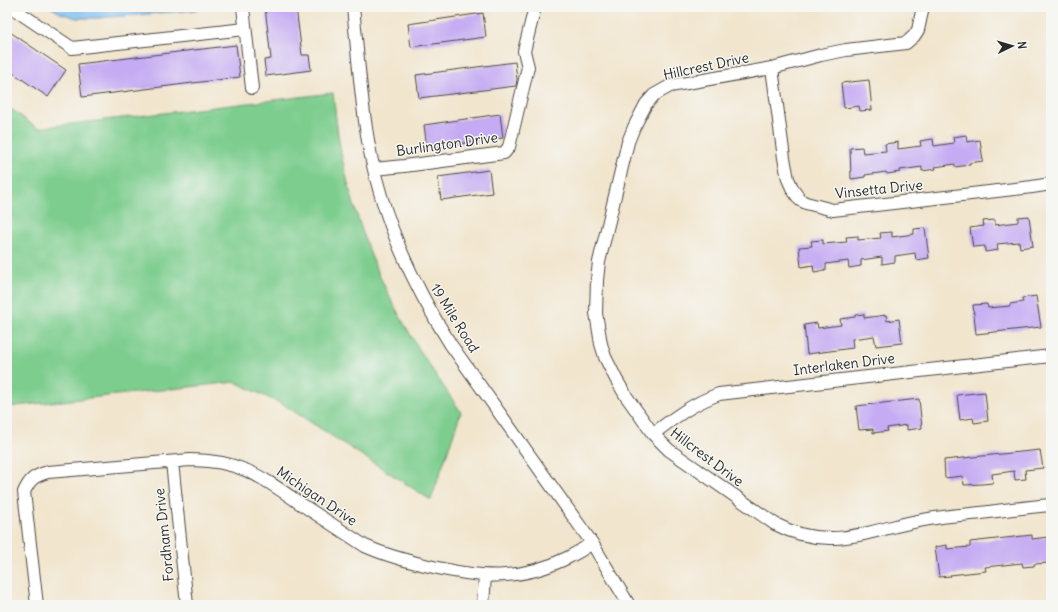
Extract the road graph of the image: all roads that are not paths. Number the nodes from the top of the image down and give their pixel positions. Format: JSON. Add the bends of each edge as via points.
{"nodes":[{"id":1,"x":12,"y":7,"type":"edge"},
{"id":2,"x":243,"y":7,"type":"edge"},
{"id":3,"x":356,"y":7,"type":"edge"},
{"id":4,"x":535,"y":7,"type":"edge"},
{"id":5,"x":923,"y":7,"type":"edge"},
{"id":6,"x":245,"y":29,"type":"junction"},
{"id":7,"x":772,"y":68,"type":"junction"},
{"id":8,"x":252,"y":88,"type":"dead end"},
{"id":9,"x":374,"y":169,"type":"junction"},
{"id":10,"x":1051,"y":184,"type":"edge"},
{"id":11,"x":1051,"y":356,"type":"edge"},
{"id":12,"x":653,"y":434,"type":"junction"},
{"id":13,"x":172,"y":462,"type":"junction"},
{"id":14,"x":1051,"y":505,"type":"edge"},
{"id":15,"x":592,"y":543,"type":"junction"},
{"id":16,"x":485,"y":576,"type":"junction"},
{"id":17,"x":37,"y":605,"type":"edge"},
{"id":18,"x":187,"y":605,"type":"edge"},
{"id":19,"x":483,"y":605,"type":"edge"},
{"id":20,"x":629,"y":605,"type":"edge"}],
"edges":[{"from":1,"to":6,"type":"street","via":[[72,48]]},
{"from":2,"to":6,"type":"street"},
{"from":3,"to":9,"type":"street","name":"19 Mile Road","via":[[366,128]]},
{"from":4,"to":9,"type":"street","name":"Burlington Drive","via":[[524,51],[528,67],[509,147],[504,153]]},
{"from":5,"to":7,"type":"street","name":"Hillcrest Drive","via":[[918,30],[910,41],[846,50]]},
{"from":6,"to":8,"type":"street"},
{"from":7,"to":10,"type":"street","name":"Vinsetta Drive","via":[[788,179],[800,200],[806,203],[833,210]]},
{"from":7,"to":12,"type":"street","name":"Hillcrest Drive","via":[[670,86],[658,92],[646,104],[628,142],[599,262],[596,313],[605,357],[623,390]]},
{"from":9,"to":15,"type":"street","name":"19 Mile Road","via":[[401,252],[435,320]]},
{"from":11,"to":12,"type":"street","name":"Interlaken Drive","via":[[719,394],[680,412]]},
{"from":12,"to":14,"type":"street","name":"Hillcrest Drive","via":[[668,450],[775,524],[814,538],[851,537],[932,518]]},
{"from":13,"to":16,"type":"street","name":"Michigan Drive","via":[[209,460],[249,471],[270,482],[365,546],[380,553],[460,573]]},
{"from":13,"to":17,"type":"street","name":"Michigan Drive","via":[[48,472],[30,481],[24,492]]},
{"from":13,"to":18,"type":"street","name":"Fordham Drive"},
{"from":15,"to":16,"type":"street","name":"Michigan Drive","via":[[537,570]]},
{"from":15,"to":20,"type":"street","name":"19 Mile Road"},
{"from":16,"to":19,"type":"street"}]}
